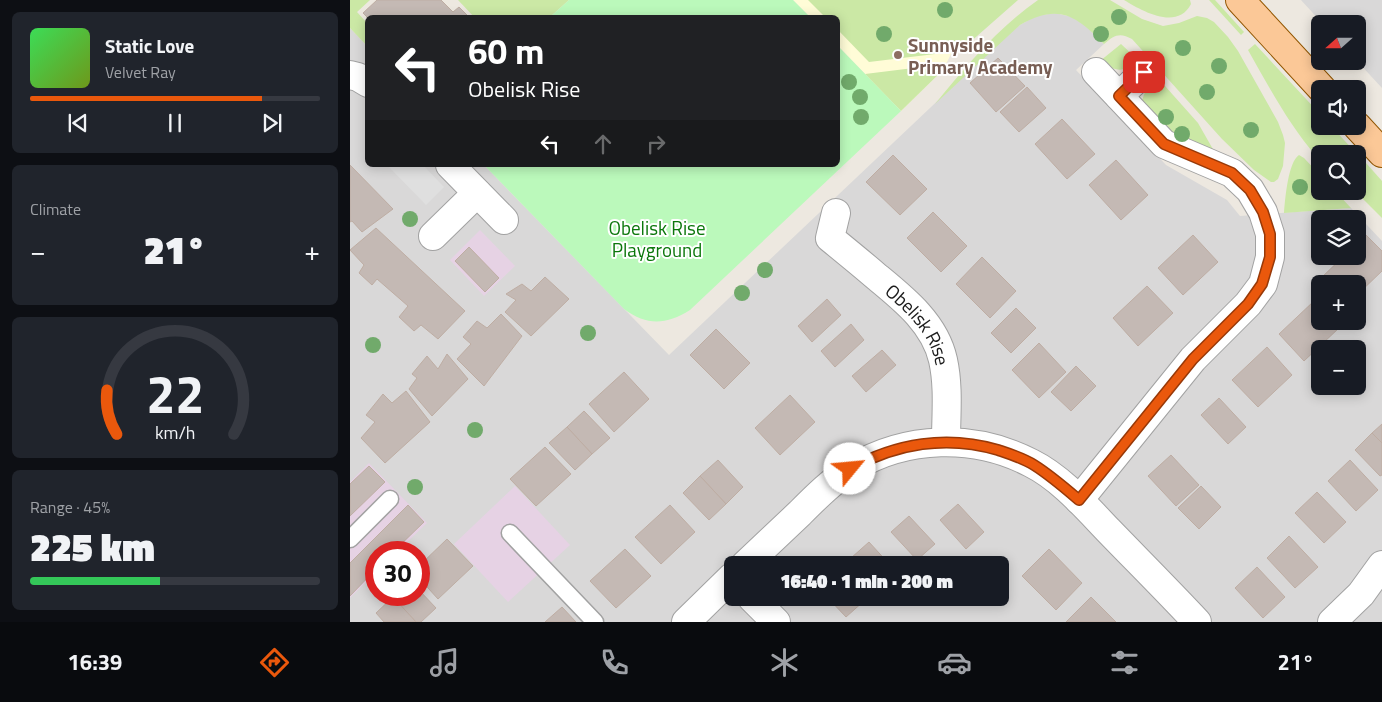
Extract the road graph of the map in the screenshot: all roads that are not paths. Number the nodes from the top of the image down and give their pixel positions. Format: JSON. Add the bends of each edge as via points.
{"nodes":[{"id":1,"x":1240,"y":0,"type":"edge"},
{"id":2,"x":1096,"y":72,"type":"dead end"},
{"id":3,"x":1144,"y":72,"type":"dead end"},
{"id":4,"x":350,"y":75,"type":"edge"},
{"id":5,"x":1314,"y":80,"type":"edge"},
{"id":6,"x":365,"y":81,"type":"edge"},
{"id":7,"x":1119,"y":96,"type":"junction"},
{"id":8,"x":1365,"y":135,"type":"edge"},
{"id":9,"x":1382,"y":153,"type":"edge"},
{"id":10,"x":452,"y":167,"type":"edge"},
{"id":11,"x":477,"y":193,"type":"junction"},
{"id":12,"x":504,"y":220,"type":"dead end"},
{"id":13,"x":825,"y":231,"type":"dead end"},
{"id":14,"x":433,"y":236,"type":"dead end"},
{"id":15,"x":946,"y":441,"type":"junction"},
{"id":16,"x":390,"y":499,"type":"dead end"},
{"id":17,"x":1079,"y":500,"type":"junction"},
{"id":18,"x":510,"y":533,"type":"dead end"},
{"id":19,"x":350,"y":539,"type":"edge"},
{"id":20,"x":754,"y":556,"type":"edge"},
{"id":21,"x":1382,"y":565,"type":"edge"},
{"id":22,"x":724,"y":586,"type":"edge"},
{"id":23,"x":760,"y":606,"type":"edge"},
{"id":24,"x":595,"y":622,"type":"edge"},
{"id":25,"x":686,"y":622,"type":"edge"},
{"id":26,"x":776,"y":622,"type":"edge"},
{"id":27,"x":1198,"y":622,"type":"edge"},
{"id":28,"x":1332,"y":622,"type":"edge"}],
"edges":[{"from":1,"to":5,"type":"main road"},
{"from":2,"to":7,"type":"street"},
{"from":3,"to":7,"type":"street"},
{"from":4,"to":6,"type":"street"},
{"from":7,"to":17,"type":"street","via":[[1164,144],[1232,173],[1250,190],[1263,212],[1270,234],[1270,257],[1262,284],[1248,304],[1193,359]]},
{"from":8,"to":9,"type":"main road"},
{"from":10,"to":11,"type":"street"},
{"from":11,"to":12,"type":"street"},
{"from":11,"to":14,"type":"street"},
{"from":13,"to":15,"type":"street","name":"Obelisk Rise","via":[[902,298],[929,328],[945,373]]},
{"from":15,"to":17,"type":"street","via":[[1006,452],[1055,479]]},
{"from":15,"to":20,"type":"street","via":[[897,448],[850,469],[827,486]]},
{"from":16,"to":19,"type":"lane"},
{"from":17,"to":27,"type":"street"},
{"from":18,"to":24,"type":"lane"},
{"from":21,"to":28,"type":"street","via":[[1361,594]]},
{"from":22,"to":25,"type":"street"},
{"from":23,"to":26,"type":"street"}]}
